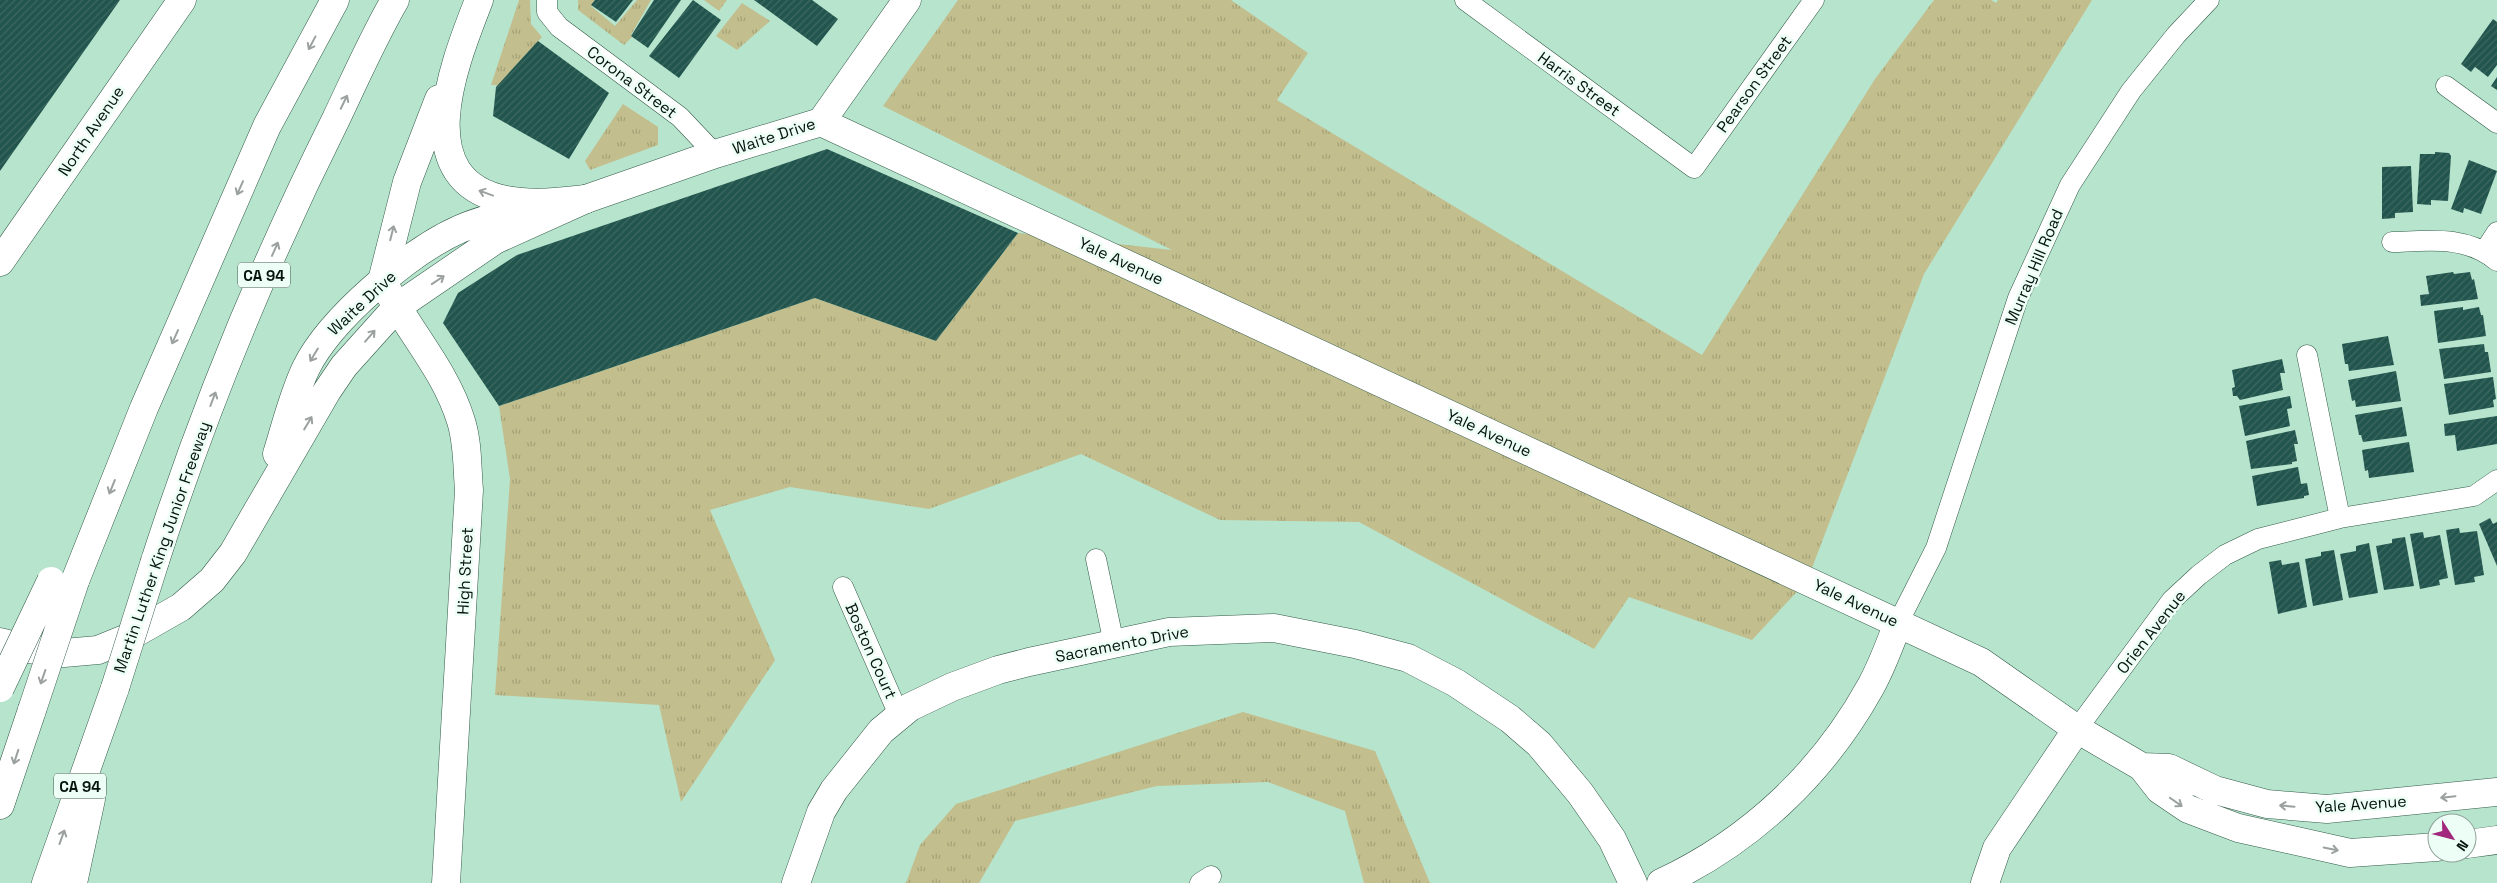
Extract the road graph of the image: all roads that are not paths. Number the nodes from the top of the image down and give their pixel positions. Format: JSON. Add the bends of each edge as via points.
{"nodes":[{"id":1,"x":182,"y":0,"type":"edge"},
{"id":2,"x":335,"y":0,"type":"edge"},
{"id":3,"x":395,"y":0,"type":"edge"},
{"id":4,"x":479,"y":0,"type":"edge"},
{"id":5,"x":907,"y":0,"type":"edge"},
{"id":6,"x":1465,"y":0,"type":"edge"},
{"id":7,"x":1814,"y":0,"type":"edge"},
{"id":8,"x":2209,"y":0,"type":"edge"},
{"id":9,"x":547,"y":6,"type":"edge"},
{"id":10,"x":465,"y":37,"type":"junction"},
{"id":11,"x":2446,"y":86,"type":"dead end"},
{"id":12,"x":821,"y":122,"type":"junction"},
{"id":13,"x":2497,"y":123,"type":"edge"},
{"id":14,"x":715,"y":154,"type":"junction"},
{"id":15,"x":1694,"y":168,"type":"joint"},
{"id":16,"x":586,"y":199,"type":"junction"},
{"id":17,"x":2497,"y":232,"type":"edge"},
{"id":18,"x":2392,"y":242,"type":"dead end"},
{"id":19,"x":2490,"y":256,"type":"edge"},
{"id":20,"x":0,"y":262,"type":"edge"},
{"id":21,"x":382,"y":281,"type":"junction"},
{"id":22,"x":397,"y":307,"type":"junction"},
{"id":23,"x":2307,"y":355,"type":"dead end"},
{"id":24,"x":2497,"y":480,"type":"edge"},
{"id":25,"x":2340,"y":518,"type":"junction"},
{"id":26,"x":250,"y":526,"type":"junction"},
{"id":27,"x":1096,"y":558,"type":"dead end"},
{"id":28,"x":63,"y":581,"type":"junction"},
{"id":29,"x":843,"y":587,"type":"dead end"},
{"id":30,"x":1898,"y":623,"type":"junction"},
{"id":31,"x":0,"y":642,"type":"edge"},
{"id":32,"x":1114,"y":644,"type":"junction"},
{"id":33,"x":0,"y":688,"type":"edge"},
{"id":34,"x":115,"y":688,"type":"junction"},
{"id":35,"x":900,"y":715,"type":"junction"},
{"id":36,"x":2078,"y":729,"type":"junction"},
{"id":37,"x":2142,"y":768,"type":"junction"},
{"id":38,"x":2497,"y":792,"type":"edge"},
{"id":39,"x":0,"y":806,"type":"edge"},
{"id":40,"x":2497,"y":840,"type":"edge"},
{"id":41,"x":2477,"y":843,"type":"edge"},
{"id":42,"x":2427,"y":848,"type":"edge"},
{"id":43,"x":46,"y":883,"type":"edge"},
{"id":44,"x":73,"y":883,"type":"edge"},
{"id":45,"x":446,"y":883,"type":"edge"},
{"id":46,"x":796,"y":883,"type":"edge"},
{"id":47,"x":1633,"y":883,"type":"edge"},
{"id":48,"x":1661,"y":883,"type":"edge"},
{"id":49,"x":1985,"y":883,"type":"edge"}],
"edges":[{"from":1,"to":20,"type":"main road","name":"North Avenue"},
{"from":2,"to":28,"type":"main road","one_way":true,"via":[[267,126],[101,515]]},
{"from":34,"to":3,"type":"main road","name":"Martin Luther King Junior Freeway","number":"CA 94","one_way":true,"bridge":true,"via":[[178,488],[234,344],[304,184]]},
{"from":4,"to":10,"type":"main road"},
{"from":5,"to":12,"type":"main road","name":"Waite Drive"},
{"from":6,"to":15,"type":"street","name":"Harris Street"},
{"from":7,"to":15,"type":"street","name":"Pearson Street"},
{"from":8,"to":30,"type":"street","name":"Murray Hill Road","via":[[2131,91],[2070,185],[2018,298],[1936,548]]},
{"from":9,"to":14,"type":"street","name":"Corona Street","via":[[559,27],[680,117]]},
{"from":16,"to":10,"type":"main road","one_way":true,"via":[[538,203],[505,200],[479,191],[461,176],[448,156],[444,130],[448,98]]},
{"from":21,"to":10,"type":"main road","one_way":true,"via":[[406,182]]},
{"from":11,"to":13,"type":"street"},
{"from":12,"to":14,"type":"main road","name":"Waite Drive"},
{"from":12,"to":30,"type":"main road","name":"Yale Avenue"},
{"from":14,"to":16,"type":"main road","name":"Waite Drive"},
{"from":16,"to":21,"type":"main road","name":"Waite Drive","via":[[511,212],[459,230]]},
{"from":22,"to":16,"type":"main road","name":"Waite Drive","one_way":true,"via":[[495,240]]},
{"from":17,"to":19,"type":"street"},
{"from":18,"to":19,"type":"street","via":[[2447,240],[2466,244]]},
{"from":21,"to":22,"type":"main road","name":"High Street"},
{"from":21,"to":26,"type":"main road","name":"Waite Drive","one_way":true,"via":[[323,339],[307,368]]},
{"from":26,"to":22,"type":"main road","name":"Waite Drive","one_way":true,"via":[[327,391],[355,353]]},
{"from":22,"to":45,"type":"main road","name":"High Street","via":[[450,390],[462,422],[466,453],[469,490],[466,560]]},
{"from":23,"to":25,"type":"street"},
{"from":24,"to":25,"type":"street","name":"Orien Avenue","via":[[2474,496]]},
{"from":25,"to":36,"type":"street","name":"Orien Avenue","via":[[2258,539],[2226,555],[2199,574],[2172,600]]},
{"from":26,"to":31,"type":"main road","name":"Waite Drive","via":[[212,580],[181,607],[125,639],[98,650],[64,653]]},
{"from":27,"to":32,"type":"street"},
{"from":28,"to":33,"type":"main road","bridge":true},
{"from":28,"to":39,"type":"main road","one_way":true,"bridge":true,"via":[[32,710]]},
{"from":29,"to":35,"type":"street","name":"Boston Court"},
{"from":30,"to":36,"type":"main road","name":"Yale Avenue","via":[[1981,662]]},
{"from":30,"to":48,"type":"main road","via":[[1872,685],[1838,740],[1804,780],[1738,839],[1686,872]]},
{"from":32,"to":35,"type":"main road","name":"Sacramento Drive","via":[[998,670],[952,687]]},
{"from":32,"to":47,"type":"main road","name":"Sacramento Drive","via":[[1169,632],[1274,628],[1408,658],[1456,683],[1510,719],[1539,744],[1580,793],[1612,839]]},
{"from":43,"to":34,"type":"main road","name":"Martin Luther King Junior Freeway","number":"CA 94","one_way":true},
{"from":34,"to":44,"type":"main road"},
{"from":35,"to":46,"type":"main road","name":"Sacramento Drive","via":[[864,750],[834,790],[821,812]]},
{"from":36,"to":37,"type":"main road","name":"Yale Avenue"},
{"from":36,"to":49,"type":"main road","name":"Orien Avenue","via":[[1997,848]]},
{"from":38,"to":37,"type":"main road","name":"Yale Avenue","one_way":true,"via":[[2327,809],[2267,804],[2215,790],[2169,768]]},
{"from":37,"to":42,"type":"main road","name":"Yale Avenue","one_way":true,"via":[[2160,790],[2188,809],[2238,828],[2350,853]]},
{"from":40,"to":41,"type":"main road"}]}
